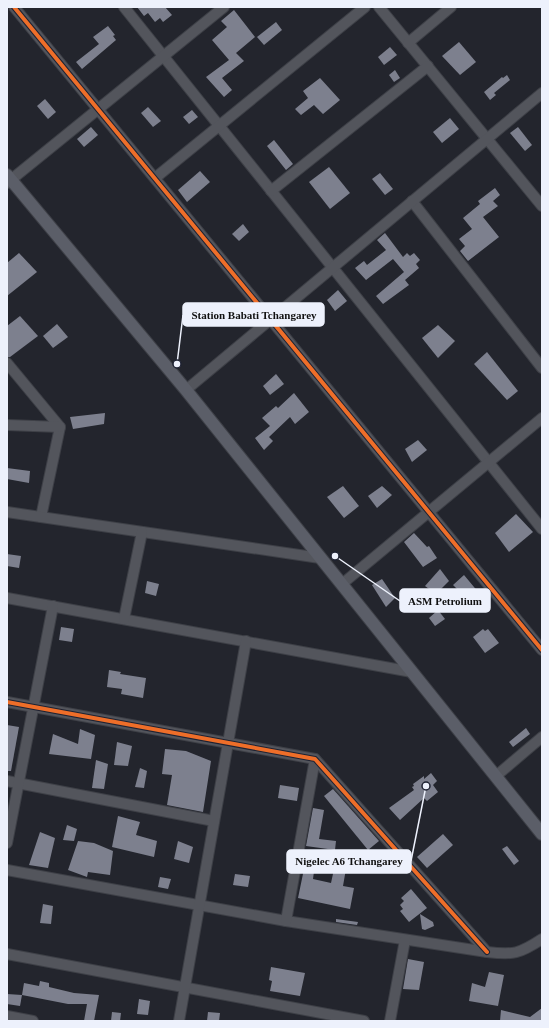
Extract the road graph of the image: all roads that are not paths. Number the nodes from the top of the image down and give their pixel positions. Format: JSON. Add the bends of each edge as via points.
{"nodes":[{"id":1,"x":14,"y":7,"type":"edge"},
{"id":2,"x":124,"y":7,"type":"edge"},
{"id":3,"x":224,"y":7,"type":"edge"},
{"id":4,"x":365,"y":7,"type":"edge"},
{"id":5,"x":379,"y":7,"type":"edge"},
{"id":6,"x":451,"y":7,"type":"edge"},
{"id":7,"x":408,"y":43,"type":"junction"},
{"id":8,"x":163,"y":56,"type":"junction"},
{"id":9,"x":428,"y":66,"type":"junction"},
{"id":10,"x":542,"y":93,"type":"edge"},
{"id":11,"x":98,"y":109,"type":"junction"},
{"id":12,"x":219,"y":126,"type":"junction"},
{"id":13,"x":487,"y":139,"type":"junction"},
{"id":14,"x":155,"y":178,"type":"junction"},
{"id":15,"x":8,"y":179,"type":"edge"},
{"id":16,"x":271,"y":191,"type":"junction"},
{"id":17,"x":412,"y":201,"type":"junction"},
{"id":18,"x":542,"y":206,"type":"edge"},
{"id":19,"x":333,"y":268,"type":"junction"},
{"id":20,"x":270,"y":319,"type":"junction"},
{"id":21,"x":7,"y":362,"type":"edge"},
{"id":22,"x":542,"y":368,"type":"edge"},
{"id":23,"x":186,"y":390,"type":"junction"},
{"id":24,"x":542,"y":418,"type":"edge"},
{"id":25,"x":7,"y":425,"type":"edge"},
{"id":26,"x":60,"y":427,"type":"junction"},
{"id":27,"x":488,"y":462,"type":"junction"},
{"id":28,"x":7,"y":512,"type":"edge"},
{"id":29,"x":428,"y":512,"type":"junction"},
{"id":30,"x":42,"y":517,"type":"junction"},
{"id":31,"x":542,"y":529,"type":"edge"},
{"id":32,"x":142,"y":532,"type":"junction"},
{"id":33,"x":320,"y":558,"type":"junction"},
{"id":34,"x":342,"y":584,"type":"junction"},
{"id":35,"x":7,"y":598,"type":"edge"},
{"id":36,"x":53,"y":606,"type":"junction"},
{"id":37,"x":124,"y":619,"type":"junction"},
{"id":38,"x":246,"y":641,"type":"junction"},
{"id":39,"x":542,"y":650,"type":"edge"},
{"id":40,"x":412,"y":672,"type":"junction"},
{"id":41,"x":7,"y":702,"type":"edge"},
{"id":42,"x":33,"y":707,"type":"junction"},
{"id":43,"x":542,"y":737,"type":"edge"},
{"id":44,"x":228,"y":742,"type":"junction"},
{"id":45,"x":315,"y":758,"type":"junction"},
{"id":46,"x":496,"y":776,"type":"junction"},
{"id":47,"x":7,"y":781,"type":"edge"},
{"id":48,"x":18,"y":783,"type":"junction"},
{"id":49,"x":214,"y":821,"type":"junction"},
{"id":50,"x":542,"y":834,"type":"edge"},
{"id":51,"x":7,"y":843,"type":"edge"},
{"id":52,"x":7,"y":870,"type":"edge"},
{"id":53,"x":199,"y":906,"type":"junction"},
{"id":54,"x":286,"y":921,"type":"junction"},
{"id":55,"x":542,"y":939,"type":"edge"},
{"id":56,"x":405,"y":940,"type":"junction"},
{"id":57,"x":487,"y":952,"type":"junction"},
{"id":58,"x":7,"y":954,"type":"edge"},
{"id":59,"x":185,"y":988,"type":"junction"},
{"id":60,"x":7,"y":1016,"type":"edge"},
{"id":61,"x":33,"y":1021,"type":"edge"},
{"id":62,"x":179,"y":1021,"type":"edge"},
{"id":63,"x":364,"y":1021,"type":"edge"},
{"id":64,"x":390,"y":1021,"type":"edge"}],
"edges":[{"from":1,"to":11,"type":"street"},
{"from":2,"to":8,"type":"street"},
{"from":3,"to":8,"type":"street"},
{"from":4,"to":12,"type":"street"},
{"from":5,"to":7,"type":"street"},
{"from":6,"to":7,"type":"street"},
{"from":7,"to":9,"type":"street"},
{"from":8,"to":11,"type":"street"},
{"from":8,"to":12,"type":"street"},
{"from":9,"to":13,"type":"street"},
{"from":9,"to":16,"type":"street"},
{"from":10,"to":13,"type":"street"},
{"from":11,"to":14,"type":"street"},
{"from":11,"to":15,"type":"street"},
{"from":12,"to":14,"type":"street"},
{"from":12,"to":16,"type":"street"},
{"from":13,"to":17,"type":"street"},
{"from":13,"to":18,"type":"street"},
{"from":14,"to":20,"type":"street"},
{"from":15,"to":23,"type":"main road"},
{"from":16,"to":19,"type":"street"},
{"from":17,"to":19,"type":"street"},
{"from":17,"to":22,"type":"street"},
{"from":19,"to":20,"type":"street"},
{"from":19,"to":27,"type":"street"},
{"from":20,"to":23,"type":"street"},
{"from":20,"to":29,"type":"street"},
{"from":21,"to":26,"type":"street"},
{"from":23,"to":33,"type":"main road"},
{"from":24,"to":27,"type":"street"},
{"from":25,"to":26,"type":"street"},
{"from":26,"to":30,"type":"street"},
{"from":27,"to":29,"type":"street"},
{"from":27,"to":31,"type":"street"},
{"from":28,"to":30,"type":"street"},
{"from":29,"to":34,"type":"street"},
{"from":29,"to":39,"type":"street"},
{"from":30,"to":32,"type":"street"},
{"from":32,"to":33,"type":"street"},
{"from":32,"to":37,"type":"street"},
{"from":33,"to":34,"type":"main road"},
{"from":34,"to":40,"type":"main road"},
{"from":35,"to":36,"type":"street"},
{"from":36,"to":37,"type":"street"},
{"from":36,"to":42,"type":"street"},
{"from":37,"to":38,"type":"street"},
{"from":38,"to":40,"type":"street"},
{"from":38,"to":44,"type":"street"},
{"from":40,"to":46,"type":"main road"},
{"from":41,"to":42,"type":"street"},
{"from":42,"to":44,"type":"street"},
{"from":42,"to":48,"type":"street"},
{"from":43,"to":46,"type":"street"},
{"from":44,"to":45,"type":"street"},
{"from":44,"to":49,"type":"street"},
{"from":45,"to":54,"type":"street"},
{"from":45,"to":57,"type":"street"},
{"from":46,"to":50,"type":"main road"},
{"from":47,"to":48,"type":"street"},
{"from":48,"to":49,"type":"street"},
{"from":48,"to":51,"type":"street"},
{"from":49,"to":53,"type":"street"},
{"from":52,"to":53,"type":"street"},
{"from":53,"to":54,"type":"street"},
{"from":53,"to":59,"type":"street"},
{"from":54,"to":56,"type":"street"},
{"from":55,"to":57,"type":"street","via":[[508,955]]},
{"from":56,"to":57,"type":"street"},
{"from":56,"to":64,"type":"street"},
{"from":58,"to":59,"type":"street"},
{"from":59,"to":62,"type":"street"},
{"from":59,"to":63,"type":"street"},
{"from":60,"to":61,"type":"street"}]}
